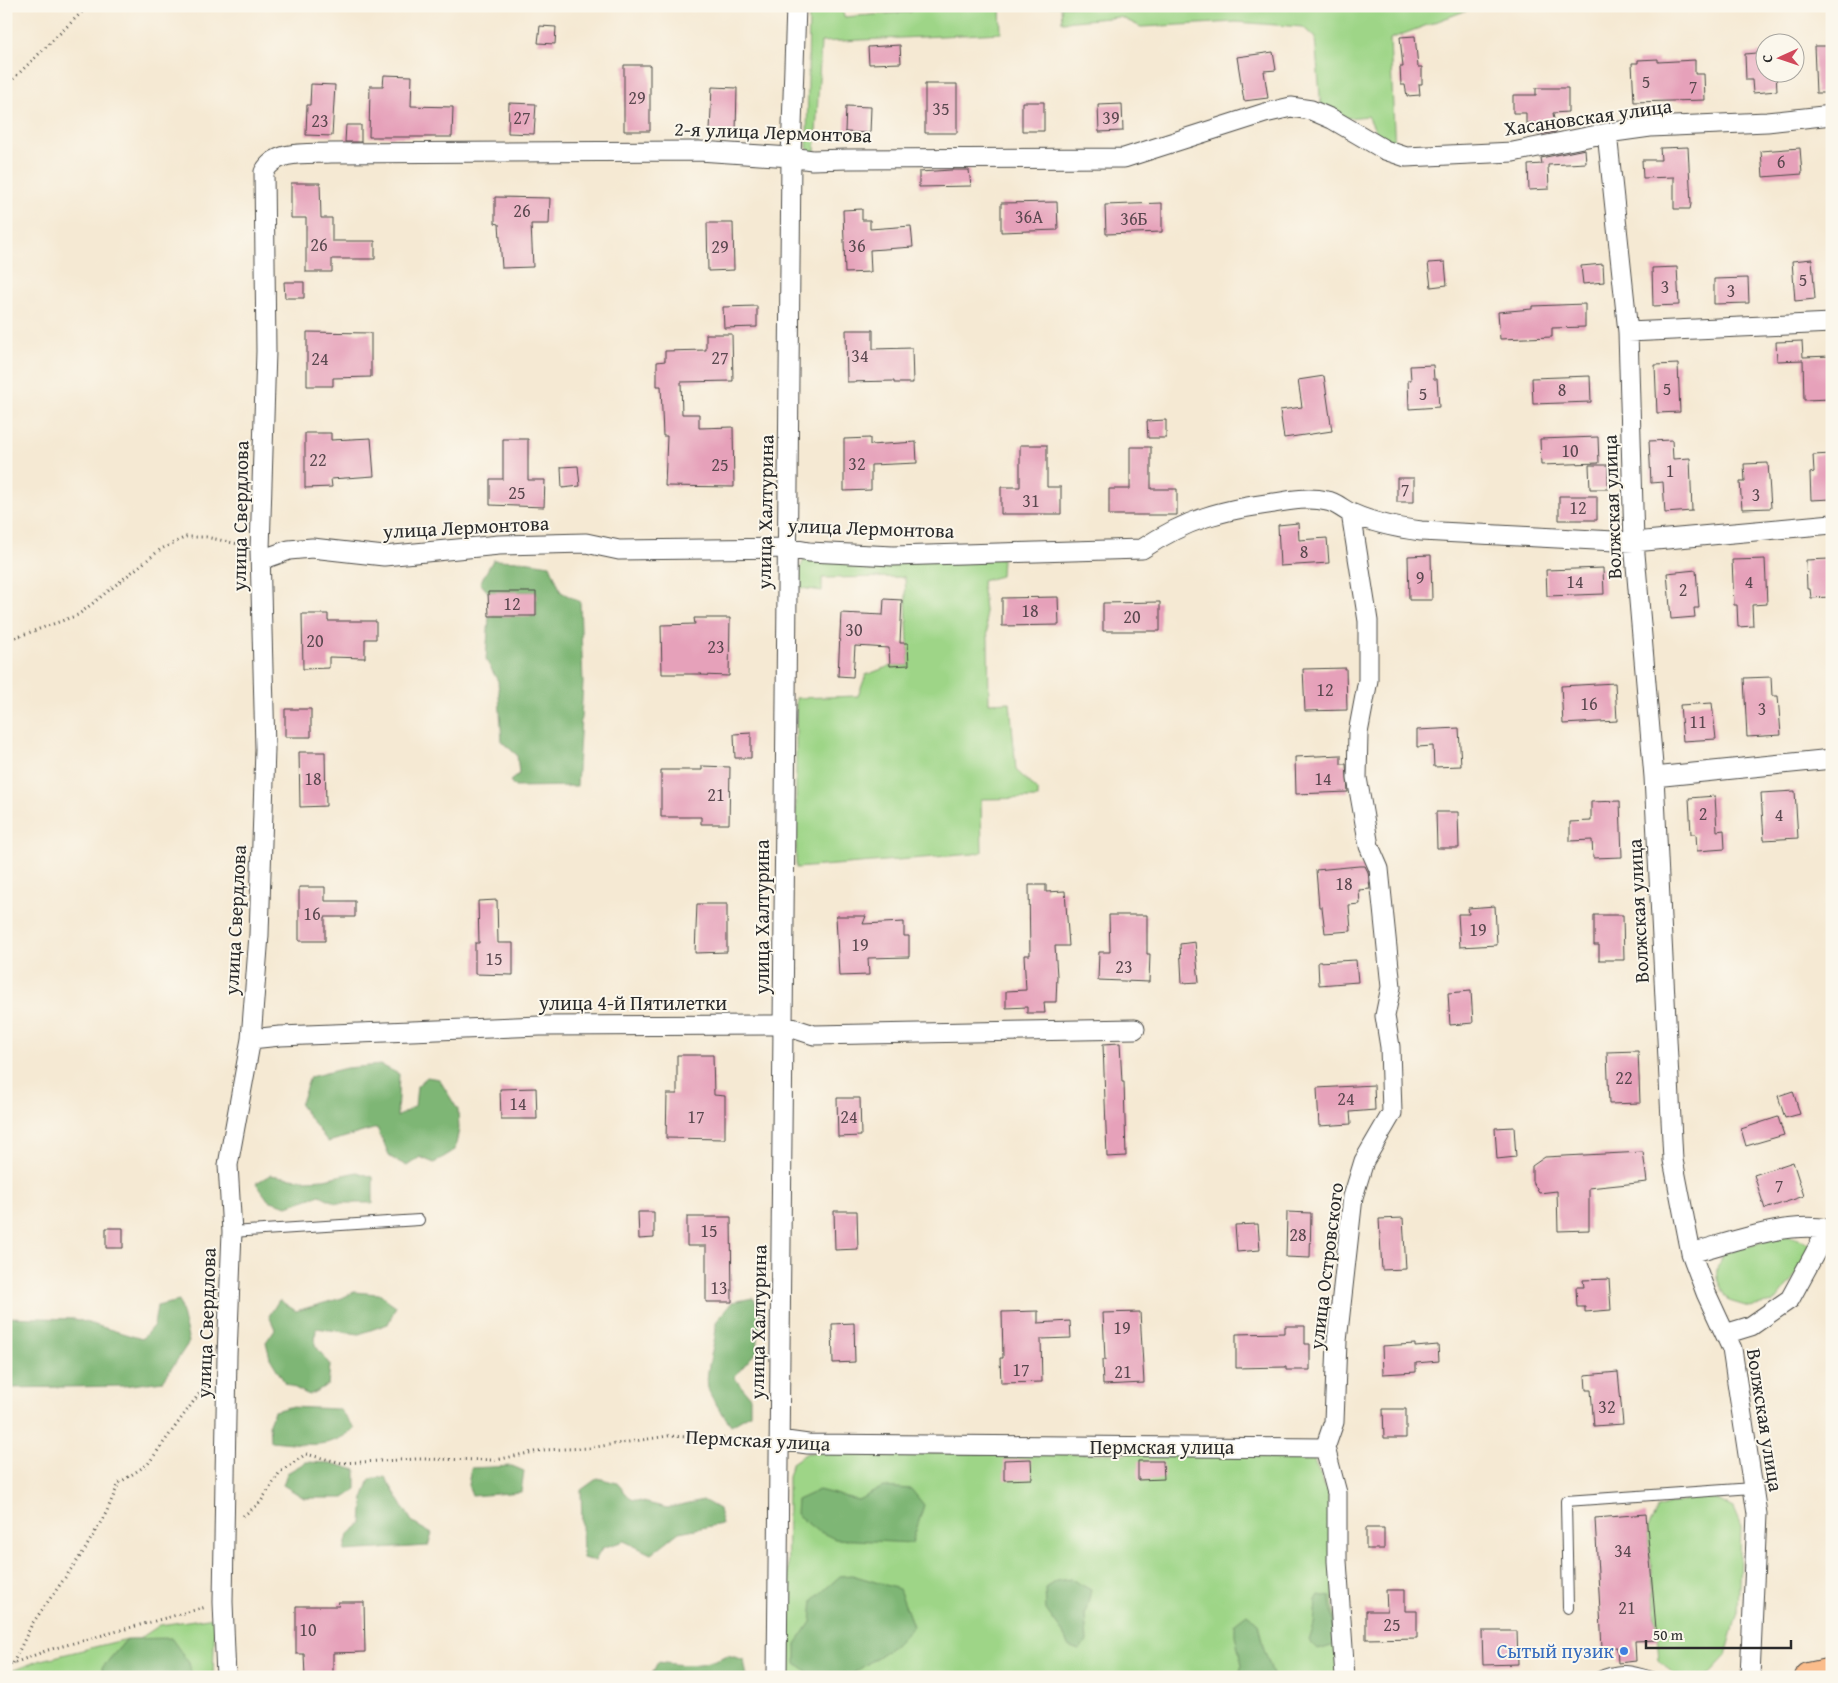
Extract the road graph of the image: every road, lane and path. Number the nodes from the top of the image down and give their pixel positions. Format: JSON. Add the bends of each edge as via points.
{"nodes":[{"id":1,"x":88,"y":6,"type":"edge"},
{"id":2,"x":796,"y":6,"type":"edge"},
{"id":3,"x":6,"y":86,"type":"edge"},
{"id":4,"x":1832,"y":115,"type":"edge"},
{"id":5,"x":1356,"y":133,"type":"joint"},
{"id":6,"x":1607,"y":133,"type":"junction"},
{"id":7,"x":791,"y":157,"type":"junction"},
{"id":8,"x":268,"y":164,"type":"joint"},
{"id":9,"x":1832,"y":323,"type":"edge"},
{"id":10,"x":1628,"y":332,"type":"junction"},
{"id":11,"x":1351,"y":513,"type":"junction"},
{"id":12,"x":1832,"y":524,"type":"edge"},
{"id":13,"x":1634,"y":542,"type":"junction"},
{"id":14,"x":788,"y":548,"type":"junction"},
{"id":15,"x":260,"y":555,"type":"junction"},
{"id":16,"x":6,"y":641,"type":"edge"},
{"id":17,"x":1832,"y":759,"type":"edge"},
{"id":18,"x":1654,"y":776,"type":"junction"},
{"id":19,"x":783,"y":1025,"type":"junction"},
{"id":20,"x":1135,"y":1029,"type":"dead end"},
{"id":21,"x":251,"y":1039,"type":"junction"},
{"id":22,"x":419,"y":1220,"type":"dead end"},
{"id":23,"x":1830,"y":1228,"type":"edge"},
{"id":24,"x":232,"y":1232,"type":"junction"},
{"id":25,"x":1691,"y":1253,"type":"junction"},
{"id":26,"x":1725,"y":1334,"type":"junction"},
{"id":27,"x":227,"y":1355,"type":"junction"},
{"id":28,"x":780,"y":1440,"type":"junction"},
{"id":29,"x":1325,"y":1448,"type":"junction"},
{"id":30,"x":1753,"y":1488,"type":"junction"},
{"id":31,"x":224,"y":1529,"type":"junction"},
{"id":32,"x":224,"y":1602,"type":"junction"},
{"id":33,"x":1568,"y":1608,"type":"dead end"},
{"id":34,"x":13,"y":1663,"type":"junction"},
{"id":35,"x":6,"y":1666,"type":"edge"},
{"id":36,"x":1832,"y":1672,"type":"edge"},
{"id":37,"x":226,"y":1677,"type":"edge"},
{"id":38,"x":777,"y":1677,"type":"edge"},
{"id":39,"x":1345,"y":1677,"type":"edge"},
{"id":40,"x":1599,"y":1677,"type":"edge"},
{"id":41,"x":1652,"y":1677,"type":"edge"},
{"id":42,"x":1750,"y":1677,"type":"edge"},
{"id":43,"x":1810,"y":1677,"type":"edge"}],
"edges":[{"from":1,"to":3,"type":"path"},
{"from":2,"to":7,"type":"street","name":"улица Халтурина"},
{"from":4,"to":6,"type":"street","name":"Хасановская улица","via":[[1767,122],[1650,127]]},
{"from":5,"to":6,"type":"street","name":"Хасановская улица","via":[[1384,150],[1406,158],[1513,152]]},
{"from":5,"to":7,"type":"street","name":"2-я улица Лермонтова","via":[[1312,110],[1291,107],[1124,158],[812,160]]},
{"from":6,"to":10,"type":"street","name":"Волжская улица"},
{"from":7,"to":8,"type":"street","name":"2-я улица Лермонтова","via":[[699,151],[331,153],[280,156]]},
{"from":7,"to":14,"type":"street","name":"улица Халтурина"},
{"from":8,"to":15,"type":"street","name":"улица Свердлова","via":[[264,172],[266,351]]},
{"from":9,"to":10,"type":"street"},
{"from":10,"to":13,"type":"street","name":"Волжская улица"},
{"from":11,"to":13,"type":"street","name":"улица Лермонтова","via":[[1396,528],[1421,531]]},
{"from":11,"to":14,"type":"street","name":"улица Лермонтова","via":[[1329,501],[1295,500],[1232,509],[1201,517],[1142,549],[893,556]]},
{"from":11,"to":29,"type":"street","name":"улица Островского","via":[[1368,621],[1368,680],[1358,733],[1357,778],[1369,846],[1380,869],[1392,987],[1385,1016],[1390,1047],[1392,1113],[1364,1161],[1353,1197],[1338,1341],[1334,1422]]},
{"from":12,"to":13,"type":"street","name":"улица Лермонтова"},
{"from":13,"to":18,"type":"street","name":"Волжская улица"},
{"from":14,"to":15,"type":"street","name":"улица Лермонтова","via":[[619,550],[586,543],[499,545],[384,556],[312,548]]},
{"from":14,"to":19,"type":"street","name":"улица Халтурина"},
{"from":15,"to":16,"type":"path","via":[[206,537],[186,537],[161,549],[78,615]]},
{"from":15,"to":21,"type":"street","name":"улица Свердлова","via":[[265,749],[259,936]]},
{"from":17,"to":18,"type":"street"},
{"from":18,"to":25,"type":"street","name":"Волжская улица","via":[[1673,1160]]},
{"from":19,"to":20,"type":"street","name":"улица 4-й Пятилетки","via":[[814,1035]]},
{"from":19,"to":21,"type":"street","name":"улица 4-й Пятилетки","via":[[540,1026]]},
{"from":19,"to":28,"type":"street","name":"улица Халтурина"},
{"from":21,"to":24,"type":"street","name":"улица Свердлова","via":[[228,1165]]},
{"from":22,"to":24,"type":"lane"},
{"from":23,"to":25,"type":"street","via":[[1811,1226],[1779,1230]]},
{"from":23,"to":26,"type":"street","via":[[1790,1299],[1751,1326]]},
{"from":24,"to":27,"type":"street","name":"улица Свердлова"},
{"from":25,"to":26,"type":"street","name":"Волжская улица"},
{"from":26,"to":30,"type":"street","name":"Волжская улица","via":[[1732,1349]]},
{"from":27,"to":31,"type":"street","name":"улица Свердлова"},
{"from":27,"to":34,"type":"path","via":[[148,1464],[119,1483],[84,1551],[32,1624]]},
{"from":28,"to":29,"type":"street","name":"Пермская улица","via":[[808,1444]]},
{"from":28,"to":31,"type":"path","name":"Пермская улица","via":[[668,1436],[589,1448],[543,1450],[496,1460],[417,1459],[342,1463],[306,1454],[280,1472],[260,1503]]},
{"from":28,"to":38,"type":"street","name":"улица Халтурина"},
{"from":29,"to":39,"type":"street","via":[[1337,1493],[1337,1561]]},
{"from":30,"to":33,"type":"lane","via":[[1566,1501]]},
{"from":30,"to":42,"type":"street","name":"Волжская улица","via":[[1757,1514]]},
{"from":31,"to":32,"type":"street","name":"улица Свердлова"},
{"from":32,"to":34,"type":"path","via":[[48,1650]]},
{"from":32,"to":37,"type":"street","name":"улица Свердлова"},
{"from":34,"to":35,"type":"path"},
{"from":36,"to":43,"type":"highway"},
{"from":40,"to":41,"type":"lane","via":[[1610,1671],[1629,1670]]}]}
